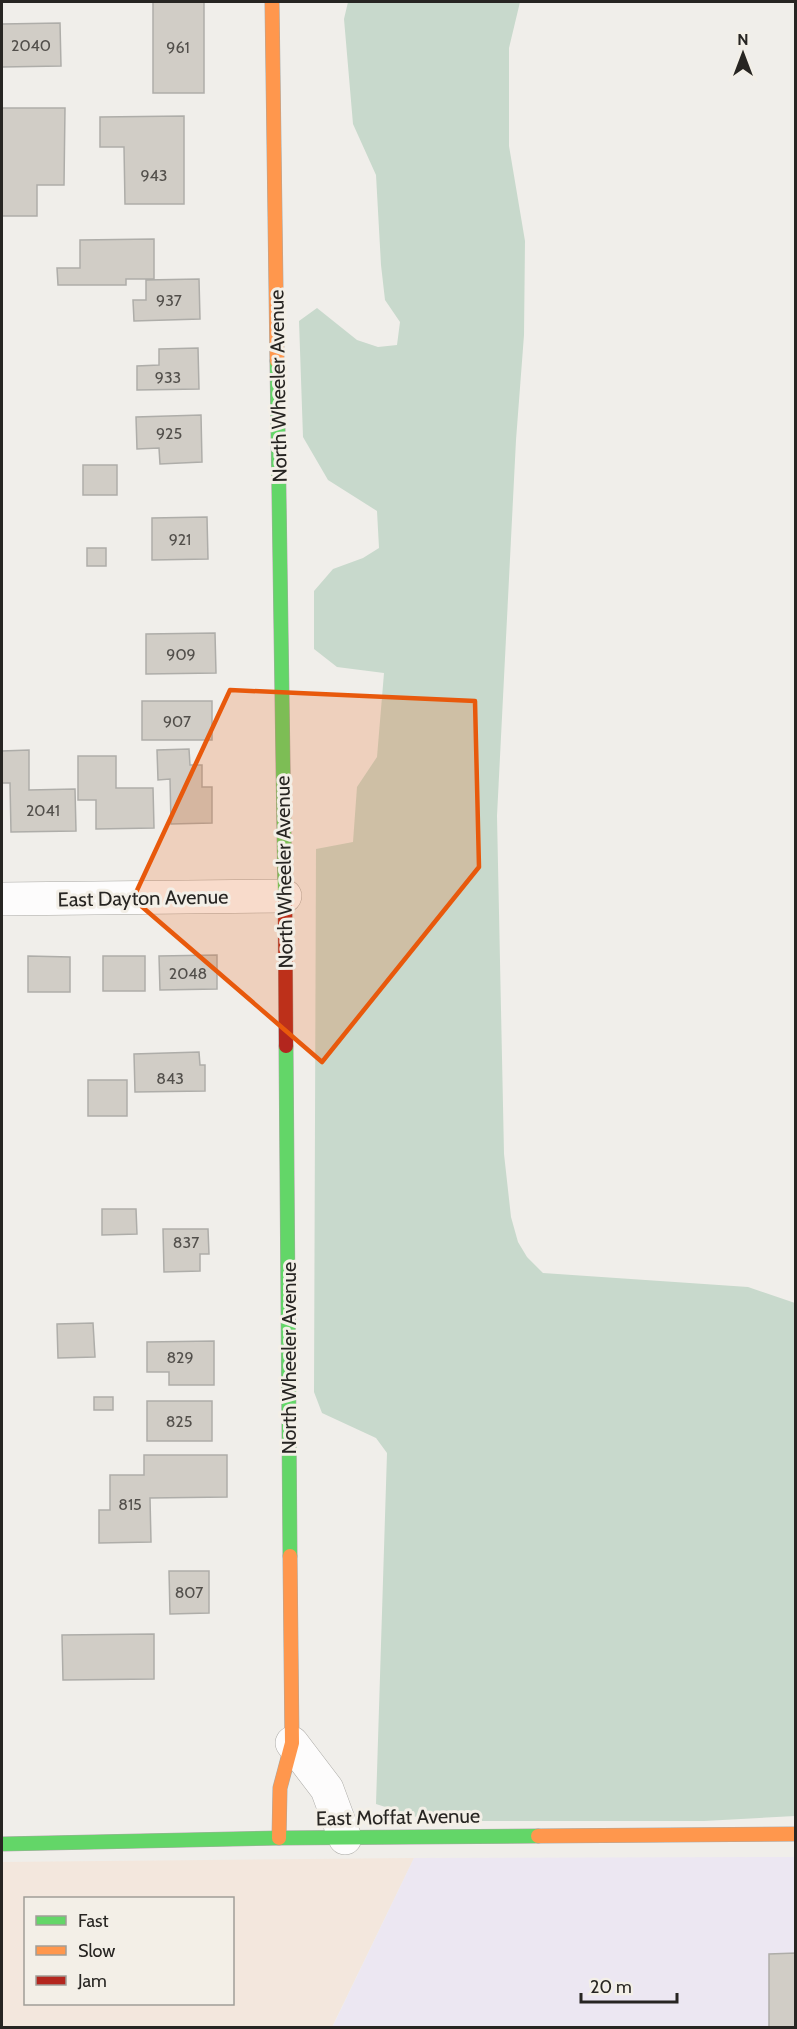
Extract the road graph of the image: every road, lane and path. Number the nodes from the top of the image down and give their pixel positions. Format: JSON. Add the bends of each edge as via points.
{"nodes":[{"id":1,"x":272,"y":2,"type":"edge"},
{"id":2,"x":285,"y":896,"type":"junction"},
{"id":3,"x":2,"y":899,"type":"edge"},
{"id":4,"x":292,"y":1743,"type":"junction"},
{"id":5,"x":795,"y":1834,"type":"edge"},
{"id":6,"x":279,"y":1838,"type":"junction"},
{"id":7,"x":345,"y":1838,"type":"junction"},
{"id":8,"x":2,"y":1844,"type":"edge"}],
"edges":[{"from":1,"to":2,"type":"street","name":"North Wheeler Avenue"},
{"from":2,"to":3,"type":"street","name":"East Dayton Avenue"},
{"from":2,"to":4,"type":"street","name":"North Wheeler Avenue"},
{"from":4,"to":6,"type":"street","name":"North Wheeler Avenue","via":[[280,1788]]},
{"from":4,"to":7,"type":"street","via":[[327,1789]]},
{"from":5,"to":7,"type":"street","name":"East Moffat Avenue"},
{"from":6,"to":7,"type":"street","name":"East Moffat Avenue"},
{"from":6,"to":8,"type":"street","name":"East Moffat Avenue"}]}
